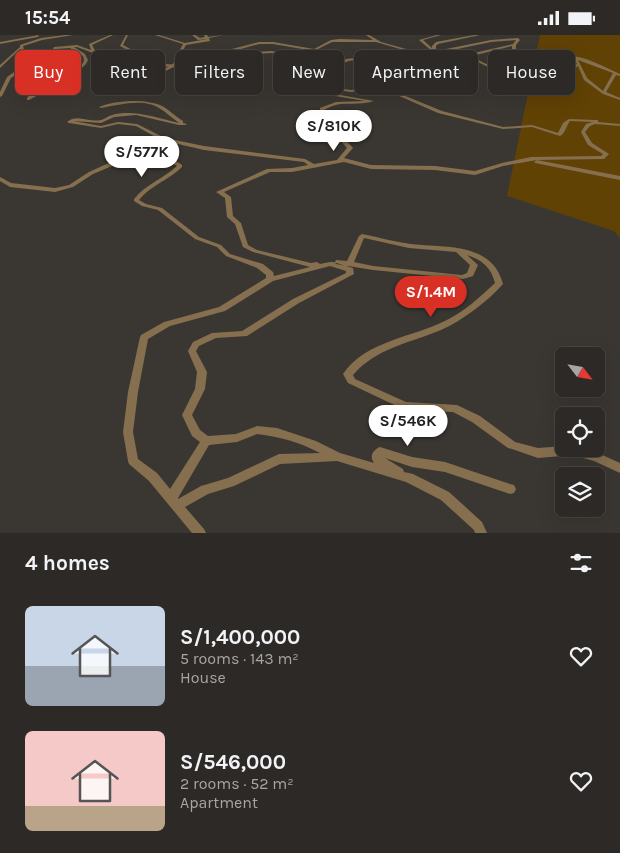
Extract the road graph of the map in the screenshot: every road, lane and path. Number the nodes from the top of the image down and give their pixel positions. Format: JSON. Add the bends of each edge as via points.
{"nodes":[{"id":1,"x":40,"y":35,"type":"edge"},
{"id":2,"x":72,"y":35,"type":"edge"},
{"id":3,"x":112,"y":35,"type":"edge"},
{"id":4,"x":127,"y":35,"type":"edge"},
{"id":5,"x":156,"y":35,"type":"edge"},
{"id":6,"x":193,"y":35,"type":"edge"},
{"id":7,"x":222,"y":35,"type":"edge"},
{"id":8,"x":367,"y":35,"type":"edge"},
{"id":9,"x":440,"y":35,"type":"edge"},
{"id":10,"x":479,"y":35,"type":"edge"},
{"id":11,"x":206,"y":36,"type":"edge"},
{"id":12,"x":376,"y":41,"type":"junction"},
{"id":13,"x":0,"y":43,"type":"edge"},
{"id":14,"x":185,"y":44,"type":"junction"},
{"id":15,"x":70,"y":46,"type":"junction"},
{"id":16,"x":469,"y":46,"type":"junction"},
{"id":17,"x":20,"y":47,"type":"junction"},
{"id":18,"x":514,"y":47,"type":"junction"},
{"id":19,"x":93,"y":50,"type":"edge"},
{"id":20,"x":312,"y":50,"type":"edge"},
{"id":21,"x":320,"y":50,"type":"edge"},
{"id":22,"x":404,"y":50,"type":"edge"},
{"id":23,"x":433,"y":50,"type":"edge"},
{"id":24,"x":435,"y":50,"type":"edge"},
{"id":25,"x":446,"y":50,"type":"edge"},
{"id":26,"x":494,"y":50,"type":"edge"},
{"id":27,"x":512,"y":50,"type":"edge"},
{"id":28,"x":518,"y":50,"type":"edge"},
{"id":29,"x":91,"y":51,"type":"edge"},
{"id":30,"x":488,"y":51,"type":"joint"},
{"id":31,"x":273,"y":52,"type":"edge"},
{"id":32,"x":576,"y":58,"type":"joint"},
{"id":33,"x":579,"y":63,"type":"junction"},
{"id":34,"x":575,"y":65,"type":"edge"},
{"id":35,"x":172,"y":66,"type":"junction"},
{"id":36,"x":488,"y":66,"type":"edge"},
{"id":37,"x":0,"y":67,"type":"edge"},
{"id":38,"x":165,"y":70,"type":"edge"},
{"id":39,"x":615,"y":73,"type":"junction"},
{"id":40,"x":620,"y":75,"type":"edge"},
{"id":41,"x":0,"y":85,"type":"edge"},
{"id":42,"x":604,"y":93,"type":"junction"},
{"id":43,"x":0,"y":94,"type":"edge"},
{"id":44,"x":354,"y":94,"type":"edge"},
{"id":45,"x":401,"y":95,"type":"edge"},
{"id":46,"x":620,"y":99,"type":"edge"},
{"id":47,"x":100,"y":107,"type":"dead end"},
{"id":48,"x":619,"y":125,"type":"edge"},
{"id":49,"x":531,"y":159,"type":"junction"},
{"id":50,"x":339,"y":161,"type":"junction"},
{"id":51,"x":313,"y":166,"type":"junction"},
{"id":52,"x":0,"y":179,"type":"edge"},
{"id":53,"x":620,"y":179,"type":"edge"},
{"id":54,"x":458,"y":250,"type":"junction"},
{"id":55,"x":350,"y":263,"type":"junction"},
{"id":56,"x":312,"y":267,"type":"junction"},
{"id":57,"x":270,"y":279,"type":"junction"},
{"id":58,"x":206,"y":441,"type":"junction"},
{"id":59,"x":338,"y":457,"type":"junction"},
{"id":60,"x":620,"y":468,"type":"edge"},
{"id":61,"x":410,"y":478,"type":"junction"},
{"id":62,"x":510,"y":489,"type":"dead end"},
{"id":63,"x":175,"y":502,"type":"junction"},
{"id":64,"x":200,"y":533,"type":"edge"},
{"id":65,"x":481,"y":533,"type":"edge"}],
"edges":[{"from":1,"to":13,"type":"street"},
{"from":2,"to":17,"type":"street"},
{"from":3,"to":19,"type":"street","via":[[90,45]]},
{"from":4,"to":35,"type":"street","via":[[121,45],[160,65]]},
{"from":5,"to":14,"type":"street"},
{"from":6,"to":11,"type":"street","via":[[199,39]]},
{"from":7,"to":11,"type":"street"},
{"from":8,"to":12,"type":"street"},
{"from":9,"to":23,"type":"street","via":[[421,40]]},
{"from":10,"to":24,"type":"street","via":[[437,43]]},
{"from":11,"to":14,"type":"street","via":[[210,39]]},
{"from":12,"to":21,"type":"street","via":[[339,39],[322,45]]},
{"from":12,"to":22,"type":"street"},
{"from":14,"to":35,"type":"street"},
{"from":15,"to":15,"type":"street","via":[[52,51],[40,86],[28,99],[61,85],[85,63],[84,55]]},
{"from":15,"to":29,"type":"street"},
{"from":16,"to":18,"type":"street","via":[[518,40]]},
{"from":16,"to":25,"type":"street"},
{"from":16,"to":30,"type":"street"},
{"from":17,"to":37,"type":"street"},
{"from":17,"to":43,"type":"street","via":[[26,62],[9,77]]},
{"from":18,"to":26,"type":"street"},
{"from":18,"to":27,"type":"street"},
{"from":18,"to":28,"type":"street"},
{"from":20,"to":31,"type":"street","via":[[263,43],[179,69],[191,75],[208,75],[219,66],[240,62],[254,53]]},
{"from":30,"to":36,"type":"street","via":[[471,57]]},
{"from":32,"to":33,"type":"street"},
{"from":32,"to":39,"type":"street"},
{"from":33,"to":34,"type":"street"},
{"from":33,"to":42,"type":"street","via":[[585,79]]},
{"from":35,"to":38,"type":"street"},
{"from":39,"to":40,"type":"street"},
{"from":39,"to":42,"type":"street"},
{"from":41,"to":43,"type":"street"},
{"from":42,"to":46,"type":"street"},
{"from":44,"to":50,"type":"street","via":[[314,92],[372,101],[344,101],[322,109],[320,124],[350,148]]},
{"from":45,"to":48,"type":"street","via":[[440,112],[503,128],[532,127],[558,135],[569,120]]},
{"from":47,"to":51,"type":"street","via":[[151,103],[186,124],[136,114],[113,116],[101,122],[77,119],[69,122],[101,127],[118,123],[136,125],[162,139],[204,148],[305,161]]},
{"from":48,"to":49,"type":"street","via":[[596,123],[588,125],[583,132],[590,144],[606,156]]},
{"from":49,"to":50,"type":"street","via":[[475,173],[371,167],[348,160]]},
{"from":49,"to":53,"type":"street"},
{"from":50,"to":51,"type":"street"},
{"from":51,"to":56,"type":"street","via":[[269,170],[219,192],[228,197],[230,217],[238,223],[245,246]]},
{"from":52,"to":57,"type":"street","via":[[10,185],[55,190],[71,186],[111,164],[169,160],[180,166],[166,178],[143,189],[136,200],[160,209],[197,238],[219,246],[228,255],[260,267],[270,274]]},
{"from":54,"to":55,"type":"street","via":[[409,246],[362,236]]},
{"from":54,"to":55,"type":"street","via":[[474,265],[470,274],[463,277]]},
{"from":54,"to":60,"type":"street","via":[[479,255],[497,270],[500,284],[450,322],[354,365],[348,374],[351,381],[405,406],[454,408],[476,419],[512,445],[538,453],[573,450]]},
{"from":55,"to":56,"type":"street","via":[[334,261]]},
{"from":56,"to":57,"type":"street"},
{"from":56,"to":58,"type":"street","via":[[330,265],[350,270],[350,274],[296,301],[244,335],[215,335],[196,344],[192,351],[202,373],[200,389],[187,415],[196,433]]},
{"from":57,"to":63,"type":"street","via":[[222,309],[167,324],[144,337],[128,432],[133,461],[153,477]]},
{"from":58,"to":59,"type":"street","via":[[237,438],[257,430],[277,432]]},
{"from":58,"to":63,"type":"street"},
{"from":59,"to":61,"type":"street"},
{"from":59,"to":63,"type":"street","via":[[279,459],[230,482]]},
{"from":61,"to":62,"type":"street","via":[[377,459],[376,454],[380,452],[412,462],[446,467]]},
{"from":61,"to":65,"type":"street","via":[[445,496],[478,526]]},
{"from":63,"to":64,"type":"street"}]}
